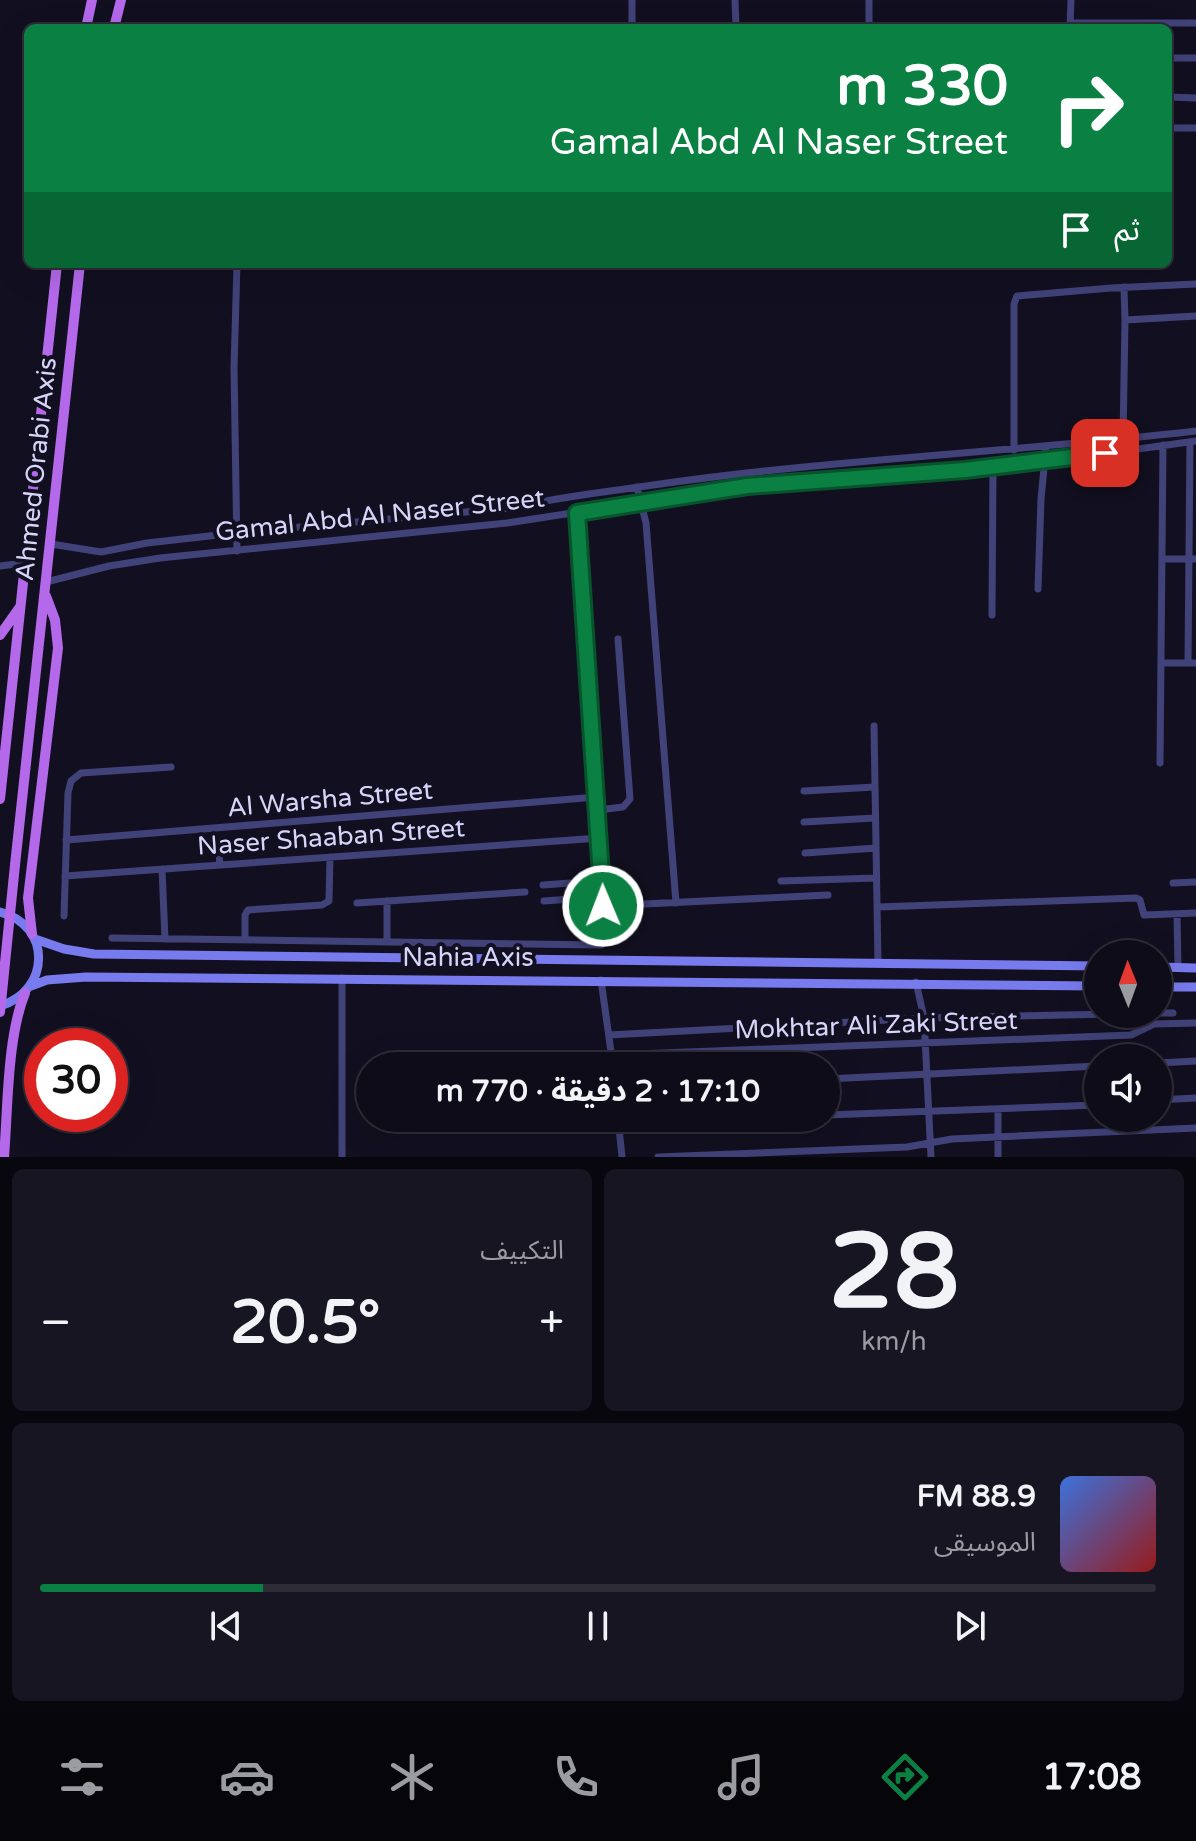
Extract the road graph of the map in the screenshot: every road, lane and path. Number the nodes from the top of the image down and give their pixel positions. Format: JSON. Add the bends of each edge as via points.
{"nodes":[{"id":1,"x":92,"y":0,"type":"edge"},
{"id":2,"x":121,"y":0,"type":"edge"},
{"id":3,"x":632,"y":0,"type":"edge"},
{"id":4,"x":735,"y":0,"type":"edge"},
{"id":5,"x":869,"y":0,"type":"edge"},
{"id":6,"x":1071,"y":0,"type":"edge"},
{"id":7,"x":1196,"y":23,"type":"edge"},
{"id":8,"x":87,"y":24,"type":"edge"},
{"id":9,"x":115,"y":24,"type":"edge"},
{"id":10,"x":632,"y":24,"type":"edge"},
{"id":11,"x":736,"y":24,"type":"edge"},
{"id":12,"x":869,"y":24,"type":"edge"},
{"id":13,"x":1070,"y":24,"type":"edge"},
{"id":14,"x":1133,"y":24,"type":"edge"},
{"id":15,"x":1172,"y":58,"type":"edge"},
{"id":16,"x":1196,"y":58,"type":"edge"},
{"id":17,"x":1172,"y":97,"type":"edge"},
{"id":18,"x":1196,"y":98,"type":"edge"},
{"id":19,"x":1172,"y":128,"type":"edge"},
{"id":20,"x":1196,"y":128,"type":"edge"},
{"id":21,"x":57,"y":268,"type":"edge"},
{"id":22,"x":80,"y":268,"type":"edge"},
{"id":23,"x":237,"y":268,"type":"edge"},
{"id":24,"x":1196,"y":284,"type":"edge"},
{"id":25,"x":1124,"y":287,"type":"junction"},
{"id":26,"x":1196,"y":316,"type":"edge"},
{"id":27,"x":1125,"y":320,"type":"junction"},
{"id":28,"x":1196,"y":431,"type":"edge"},
{"id":29,"x":1123,"y":440,"type":"junction"},
{"id":30,"x":1193,"y":441,"type":"edge"},
{"id":31,"x":1163,"y":445,"type":"junction"},
{"id":32,"x":1046,"y":447,"type":"junction"},
{"id":33,"x":1014,"y":450,"type":"junction"},
{"id":34,"x":1046,"y":462,"type":"junction"},
{"id":35,"x":993,"y":467,"type":"junction"},
{"id":36,"x":637,"y":487,"type":"junction"},
{"id":37,"x":641,"y":502,"type":"junction"},
{"id":38,"x":577,"y":513,"type":"junction"},
{"id":39,"x":236,"y":543,"type":"junction"},
{"id":40,"x":51,"y":544,"type":"junction"},
{"id":41,"x":1163,"y":559,"type":"junction"},
{"id":42,"x":1192,"y":559,"type":"edge"},
{"id":43,"x":24,"y":563,"type":"junction"},
{"id":44,"x":0,"y":566,"type":"edge"},
{"id":45,"x":46,"y":582,"type":"junction"},
{"id":46,"x":1038,"y":589,"type":"dead end"},
{"id":47,"x":45,"y":594,"type":"junction"},
{"id":48,"x":20,"y":607,"type":"junction"},
{"id":49,"x":992,"y":615,"type":"dead end"},
{"id":50,"x":0,"y":635,"type":"edge"},
{"id":51,"x":618,"y":639,"type":"dead end"},
{"id":52,"x":1162,"y":663,"type":"junction"},
{"id":53,"x":1192,"y":663,"type":"edge"},
{"id":54,"x":874,"y":726,"type":"dead end"},
{"id":55,"x":1160,"y":763,"type":"dead end"},
{"id":56,"x":171,"y":767,"type":"dead end"},
{"id":57,"x":875,"y":787,"type":"junction"},
{"id":58,"x":804,"y":791,"type":"dead end"},
{"id":59,"x":597,"y":797,"type":"junction"},
{"id":60,"x":0,"y":799,"type":"edge"},
{"id":61,"x":598,"y":810,"type":"junction"},
{"id":62,"x":875,"y":818,"type":"junction"},
{"id":63,"x":804,"y":822,"type":"dead end"},
{"id":64,"x":600,"y":838,"type":"junction"},
{"id":65,"x":66,"y":840,"type":"junction"},
{"id":66,"x":218,"y":842,"type":"dead end"},
{"id":67,"x":876,"y":848,"type":"junction"},
{"id":68,"x":805,"y":853,"type":"dead end"},
{"id":69,"x":330,"y":857,"type":"junction"},
{"id":70,"x":220,"y":865,"type":"junction"},
{"id":71,"x":162,"y":869,"type":"junction"},
{"id":72,"x":65,"y":876,"type":"junction"},
{"id":73,"x":876,"y":878,"type":"junction"},
{"id":74,"x":781,"y":881,"type":"dead end"},
{"id":75,"x":1196,"y":882,"type":"edge"},
{"id":76,"x":1173,"y":883,"type":"dead end"},
{"id":77,"x":543,"y":885,"type":"dead end"},
{"id":78,"x":604,"y":890,"type":"junction"},
{"id":79,"x":576,"y":891,"type":"junction"},
{"id":80,"x":525,"y":892,"type":"dead end"},
{"id":81,"x":828,"y":895,"type":"dead end"},
{"id":82,"x":387,"y":901,"type":"junction"},
{"id":83,"x":544,"y":901,"type":"dead end"},
{"id":84,"x":357,"y":903,"type":"dead end"},
{"id":85,"x":676,"y":903,"type":"junction"},
{"id":86,"x":603,"y":906,"type":"junction"},
{"id":87,"x":878,"y":907,"type":"junction"},
{"id":88,"x":0,"y":912,"type":"edge"},
{"id":89,"x":1196,"y":913,"type":"edge"},
{"id":90,"x":1177,"y":914,"type":"junction"},
{"id":91,"x":64,"y":916,"type":"dead end"},
{"id":92,"x":33,"y":936,"type":"junction"},
{"id":93,"x":112,"y":938,"type":"dead end"},
{"id":94,"x":165,"y":939,"type":"junction"},
{"id":95,"x":245,"y":940,"type":"junction"},
{"id":96,"x":387,"y":942,"type":"junction"},
{"id":97,"x":650,"y":961,"type":"junction"},
{"id":98,"x":878,"y":963,"type":"junction"},
{"id":99,"x":1084,"y":966,"type":"edge"},
{"id":100,"x":1172,"y":967,"type":"edge"},
{"id":101,"x":1178,"y":967,"type":"junction"},
{"id":102,"x":1196,"y":968,"type":"edge"},
{"id":103,"x":342,"y":978,"type":"junction"},
{"id":104,"x":601,"y":980,"type":"junction"},
{"id":105,"x":649,"y":980,"type":"junction"},
{"id":106,"x":916,"y":982,"type":"junction"},
{"id":107,"x":1084,"y":986,"type":"edge"},
{"id":108,"x":1172,"y":987,"type":"edge"},
{"id":109,"x":1196,"y":987,"type":"edge"},
{"id":110,"x":28,"y":989,"type":"junction"},
{"id":111,"x":0,"y":1009,"type":"edge"},
{"id":112,"x":1084,"y":1015,"type":"edge"},
{"id":113,"x":924,"y":1018,"type":"junction"},
{"id":114,"x":1196,"y":1023,"type":"edge"},
{"id":115,"x":609,"y":1035,"type":"junction"},
{"id":116,"x":924,"y":1043,"type":"junction"},
{"id":117,"x":611,"y":1052,"type":"edge"},
{"id":118,"x":689,"y":1052,"type":"edge"},
{"id":119,"x":1196,"y":1061,"type":"edge"},
{"id":120,"x":1172,"y":1062,"type":"edge"},
{"id":121,"x":1084,"y":1067,"type":"edge"},
{"id":122,"x":926,"y":1075,"type":"junction"},
{"id":123,"x":840,"y":1078,"type":"edge"},
{"id":124,"x":1196,"y":1098,"type":"edge"},
{"id":125,"x":1172,"y":1099,"type":"edge"},
{"id":126,"x":1084,"y":1106,"type":"edge"},
{"id":127,"x":998,"y":1109,"type":"junction"},
{"id":128,"x":928,"y":1111,"type":"junction"},
{"id":129,"x":840,"y":1114,"type":"edge"},
{"id":130,"x":1196,"y":1128,"type":"edge"},
{"id":131,"x":619,"y":1132,"type":"edge"},
{"id":132,"x":998,"y":1137,"type":"junction"},
{"id":133,"x":930,"y":1143,"type":"junction"},
{"id":134,"x":4,"y":1157,"type":"edge"},
{"id":135,"x":342,"y":1157,"type":"edge"},
{"id":136,"x":622,"y":1157,"type":"edge"},
{"id":137,"x":658,"y":1157,"type":"edge"},
{"id":138,"x":931,"y":1157,"type":"edge"},
{"id":139,"x":998,"y":1157,"type":"edge"}],
"edges":[{"from":1,"to":8,"type":"main road"},
{"from":2,"to":9,"type":"main road"},
{"from":3,"to":10,"type":"street"},
{"from":4,"to":11,"type":"street"},
{"from":5,"to":12,"type":"street"},
{"from":6,"to":13,"type":"street"},
{"from":7,"to":14,"type":"street"},
{"from":15,"to":16,"type":"street"},
{"from":17,"to":18,"type":"street"},
{"from":19,"to":20,"type":"street"},
{"from":21,"to":43,"type":"main road","name":"Ahmed Orabi Axis"},
{"from":22,"to":40,"type":"main road","name":"Ahmed Orabi Axis"},
{"from":23,"to":39,"type":"street"},
{"from":24,"to":25,"type":"street"},
{"from":25,"to":27,"type":"street"},
{"from":25,"to":33,"type":"street","via":[[1020,294],[1015,299]]},
{"from":26,"to":27,"type":"street"},
{"from":27,"to":29,"type":"street"},
{"from":28,"to":29,"type":"street","name":"Gamal Abd Al Naser Street"},
{"from":29,"to":32,"type":"street","name":"Gamal Abd Al Naser Street"},
{"from":30,"to":31,"type":"street","name":"Gamal Abd Al Naser Street"},
{"from":30,"to":42,"type":"street"},
{"from":31,"to":34,"type":"street","name":"Gamal Abd Al Naser Street"},
{"from":31,"to":41,"type":"street"},
{"from":32,"to":33,"type":"street","name":"Gamal Abd Al Naser Street"},
{"from":32,"to":34,"type":"street"},
{"from":33,"to":36,"type":"street","name":"Gamal Abd Al Naser Street","via":[[753,470]]},
{"from":34,"to":35,"type":"street","name":"Gamal Abd Al Naser Street"},
{"from":34,"to":46,"type":"street"},
{"from":35,"to":37,"type":"street","name":"Gamal Abd Al Naser Street","via":[[747,486]]},
{"from":35,"to":49,"type":"street"},
{"from":36,"to":37,"type":"street"},
{"from":36,"to":39,"type":"street","name":"Gamal Abd Al Naser Street"},
{"from":37,"to":38,"type":"street","name":"Gamal Abd Al Naser Street"},
{"from":37,"to":85,"type":"street"},
{"from":38,"to":39,"type":"street","name":"Gamal Abd Al Naser Street","via":[[413,534]]},
{"from":38,"to":59,"type":"street"},
{"from":39,"to":40,"type":"street","name":"Gamal Abd Al Naser Street","via":[[147,543],[101,552]]},
{"from":39,"to":45,"type":"street","name":"Gamal Abd Al Naser Street"},
{"from":40,"to":45,"type":"main road","name":"Ahmed Orabi Axis"},
{"from":41,"to":42,"type":"street"},
{"from":41,"to":52,"type":"street"},
{"from":42,"to":53,"type":"street"},
{"from":43,"to":44,"type":"street"},
{"from":43,"to":48,"type":"main road","name":"Ahmed Orabi Axis"},
{"from":45,"to":47,"type":"main road","name":"Ahmed Orabi Axis"},
{"from":47,"to":92,"type":"main road","via":[[58,648],[28,898]]},
{"from":47,"to":111,"type":"main road","name":"Ahmed Orabi Axis","bridge":true},
{"from":48,"to":50,"type":"main road"},
{"from":48,"to":60,"type":"main road","name":"Ahmed Orabi Axis"},
{"from":51,"to":61,"type":"street","via":[[630,799],[623,807]]},
{"from":52,"to":53,"type":"street"},
{"from":52,"to":55,"type":"street"},
{"from":54,"to":57,"type":"street"},
{"from":56,"to":65,"type":"street","via":[[81,773],[71,781],[68,793]]},
{"from":57,"to":58,"type":"street"},
{"from":57,"to":62,"type":"street"},
{"from":59,"to":61,"type":"street"},
{"from":59,"to":65,"type":"street","name":"Al Warsha Street"},
{"from":61,"to":64,"type":"street"},
{"from":62,"to":63,"type":"street"},
{"from":62,"to":67,"type":"street"},
{"from":64,"to":69,"type":"street","name":"Naser Shaaban Street"},
{"from":64,"to":78,"type":"street"},
{"from":65,"to":72,"type":"street"},
{"from":66,"to":70,"type":"street"},
{"from":67,"to":68,"type":"street"},
{"from":67,"to":73,"type":"street"},
{"from":69,"to":70,"type":"street","name":"Naser Shaaban Street"},
{"from":69,"to":95,"type":"street","via":[[329,901],[248,910]]},
{"from":70,"to":71,"type":"street","name":"Naser Shaaban Street"},
{"from":71,"to":72,"type":"street","name":"Naser Shaaban Street"},
{"from":71,"to":94,"type":"street"},
{"from":72,"to":91,"type":"street"},
{"from":73,"to":74,"type":"street"},
{"from":73,"to":87,"type":"street"},
{"from":75,"to":76,"type":"street"},
{"from":77,"to":79,"type":"street","via":[[570,883]]},
{"from":78,"to":79,"type":"street"},
{"from":78,"to":86,"type":"street"},
{"from":79,"to":83,"type":"street","via":[[571,899]]},
{"from":80,"to":82,"type":"street"},
{"from":81,"to":85,"type":"street"},
{"from":82,"to":84,"type":"street"},
{"from":82,"to":96,"type":"street"},
{"from":85,"to":86,"type":"street"},
{"from":86,"to":96,"type":"street","via":[[601,945]]},
{"from":87,"to":90,"type":"street","via":[[1138,898],[1144,915]]},
{"from":87,"to":98,"type":"street"},
{"from":88,"to":92,"type":"main road","name":"Nahia Axis","via":[[20,921]]},
{"from":89,"to":90,"type":"street"},
{"from":90,"to":101,"type":"street"},
{"from":92,"to":97,"type":"main road","name":"Nahia Axis","via":[[94,954]]},
{"from":92,"to":110,"type":"main road","via":[[39,963]]},
{"from":93,"to":94,"type":"street"},
{"from":94,"to":95,"type":"street"},
{"from":95,"to":96,"type":"street"},
{"from":97,"to":98,"type":"main road","name":"Nahia Axis"},
{"from":97,"to":105,"type":"main road"},
{"from":98,"to":99,"type":"main road","name":"Nahia Axis"},
{"from":100,"to":101,"type":"main road"},
{"from":101,"to":102,"type":"main road"},
{"from":103,"to":104,"type":"main road","name":"Nahia Axis"},
{"from":103,"to":110,"type":"main road","name":"Nahia Axis","via":[[86,977],[47,980]]},
{"from":103,"to":135,"type":"street"},
{"from":104,"to":105,"type":"main road","name":"Nahia Axis"},
{"from":104,"to":115,"type":"street"},
{"from":105,"to":106,"type":"main road","name":"Nahia Axis"},
{"from":106,"to":107,"type":"main road","name":"Nahia Axis"},
{"from":106,"to":113,"type":"street"},
{"from":108,"to":109,"type":"main road"},
{"from":110,"to":111,"type":"main road","name":"Nahia Axis"},
{"from":110,"to":134,"type":"main road","via":[[15,1035]]},
{"from":112,"to":113,"type":"street"},
{"from":113,"to":115,"type":"street"},
{"from":113,"to":116,"type":"street"},
{"from":114,"to":116,"type":"street","name":"Mokhtar Ali Zaki Street","via":[[1154,1024],[1131,1035]]},
{"from":115,"to":117,"type":"street"},
{"from":116,"to":118,"type":"street","name":"Mokhtar Ali Zaki Street"},
{"from":116,"to":122,"type":"street"},
{"from":119,"to":120,"type":"street"},
{"from":121,"to":122,"type":"street"},
{"from":122,"to":123,"type":"street"},
{"from":122,"to":128,"type":"street"},
{"from":124,"to":125,"type":"street"},
{"from":126,"to":127,"type":"street"},
{"from":127,"to":128,"type":"street"},
{"from":127,"to":132,"type":"street"},
{"from":128,"to":129,"type":"street"},
{"from":128,"to":133,"type":"street"},
{"from":130,"to":132,"type":"street"},
{"from":131,"to":136,"type":"street"},
{"from":132,"to":133,"type":"street"},
{"from":132,"to":139,"type":"street"},
{"from":133,"to":137,"type":"street"},
{"from":133,"to":138,"type":"street"}]}
